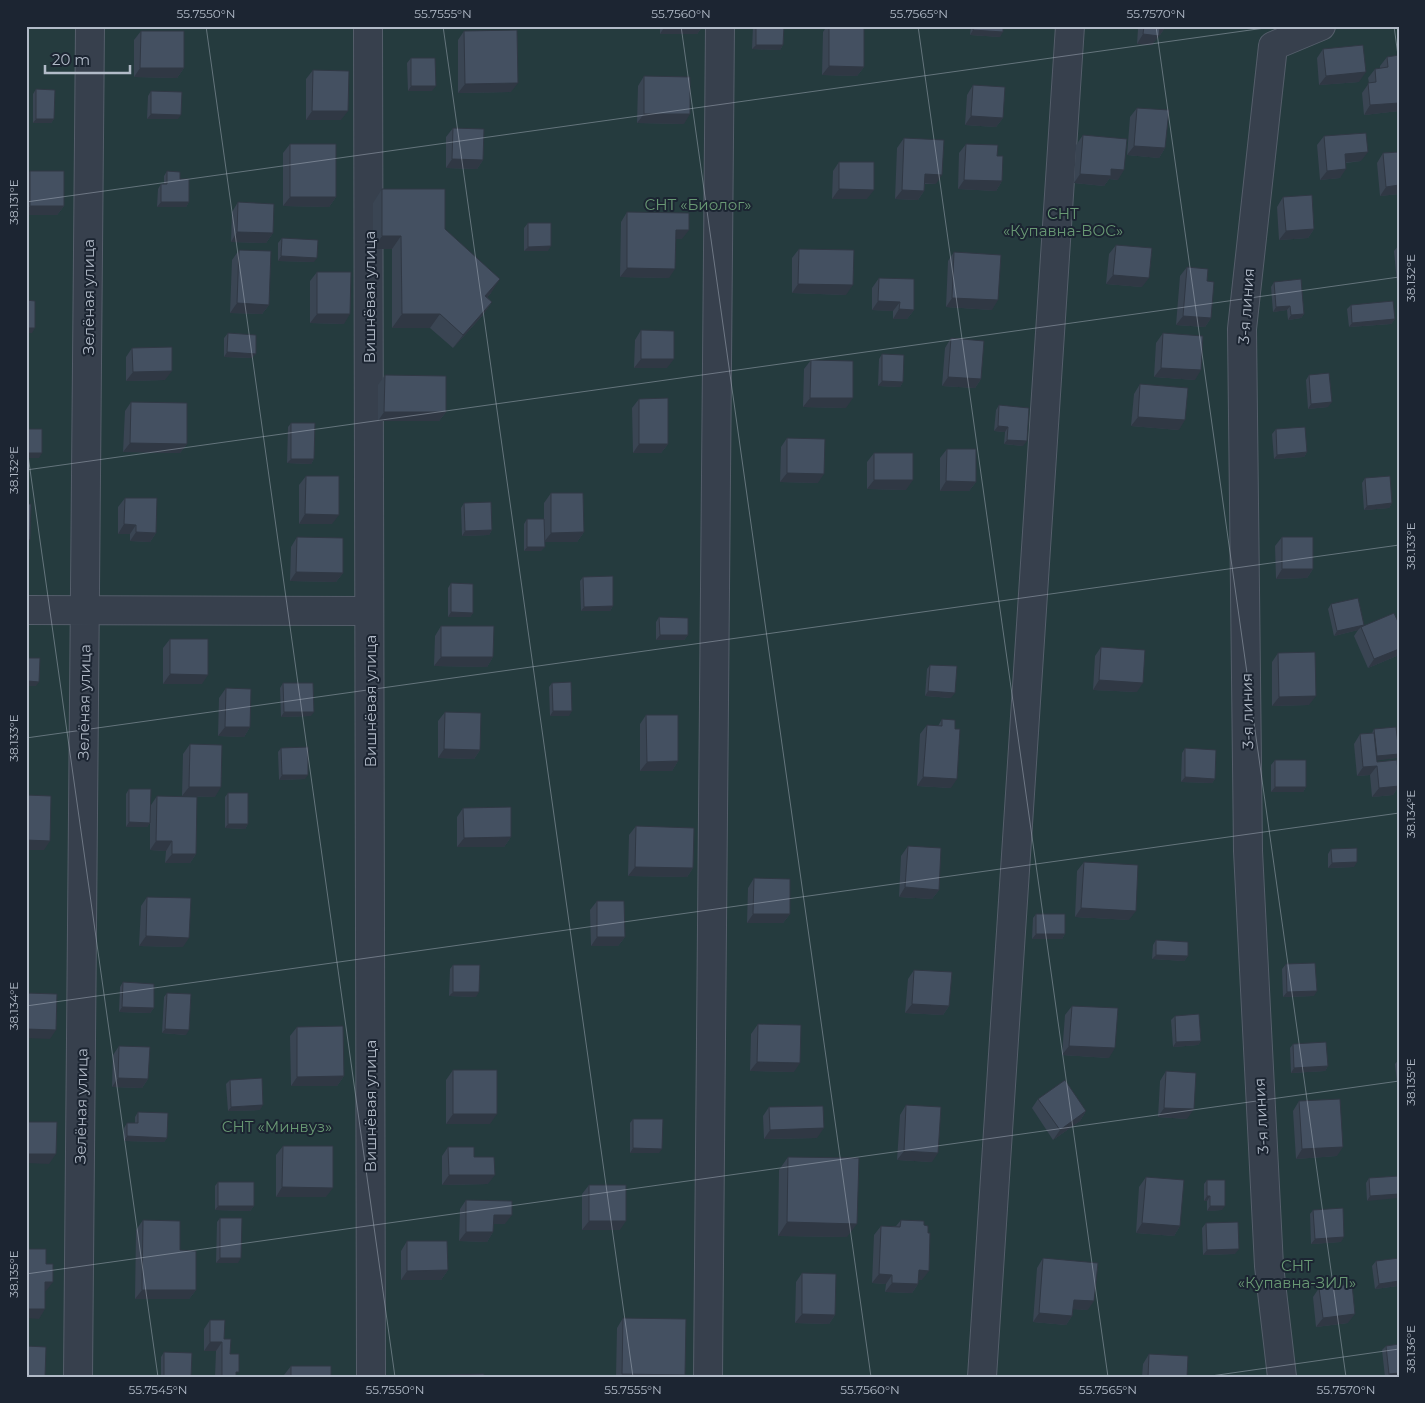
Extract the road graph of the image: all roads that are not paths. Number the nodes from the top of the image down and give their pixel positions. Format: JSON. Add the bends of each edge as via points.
{"nodes":[{"id":1,"x":90,"y":26,"type":"edge"},
{"id":2,"x":368,"y":26,"type":"edge"},
{"id":3,"x":720,"y":26,"type":"edge"},
{"id":4,"x":1070,"y":26,"type":"edge"},
{"id":5,"x":1321,"y":26,"type":"edge"},
{"id":6,"x":26,"y":610,"type":"edge"},
{"id":7,"x":85,"y":610,"type":"junction"},
{"id":8,"x":370,"y":611,"type":"junction"},
{"id":9,"x":78,"y":1377,"type":"edge"},
{"id":10,"x":371,"y":1377,"type":"edge"},
{"id":11,"x":708,"y":1377,"type":"edge"},
{"id":12,"x":982,"y":1377,"type":"edge"},
{"id":13,"x":1282,"y":1377,"type":"edge"}],
"edges":[{"from":1,"to":7,"type":"street","name":"Зелёная улица"},
{"from":2,"to":8,"type":"street","name":"Вишнёвая улица"},
{"from":3,"to":11,"type":"street"},
{"from":4,"to":12,"type":"street"},
{"from":5,"to":13,"type":"street","name":"3-я линия","via":[[1273,46],[1242,329],[1248,851],[1269,1266]]},
{"from":6,"to":7,"type":"street"},
{"from":7,"to":8,"type":"street"},
{"from":7,"to":9,"type":"street","name":"Зелёная улица"},
{"from":8,"to":10,"type":"street","name":"Вишнёвая улица"}]}
